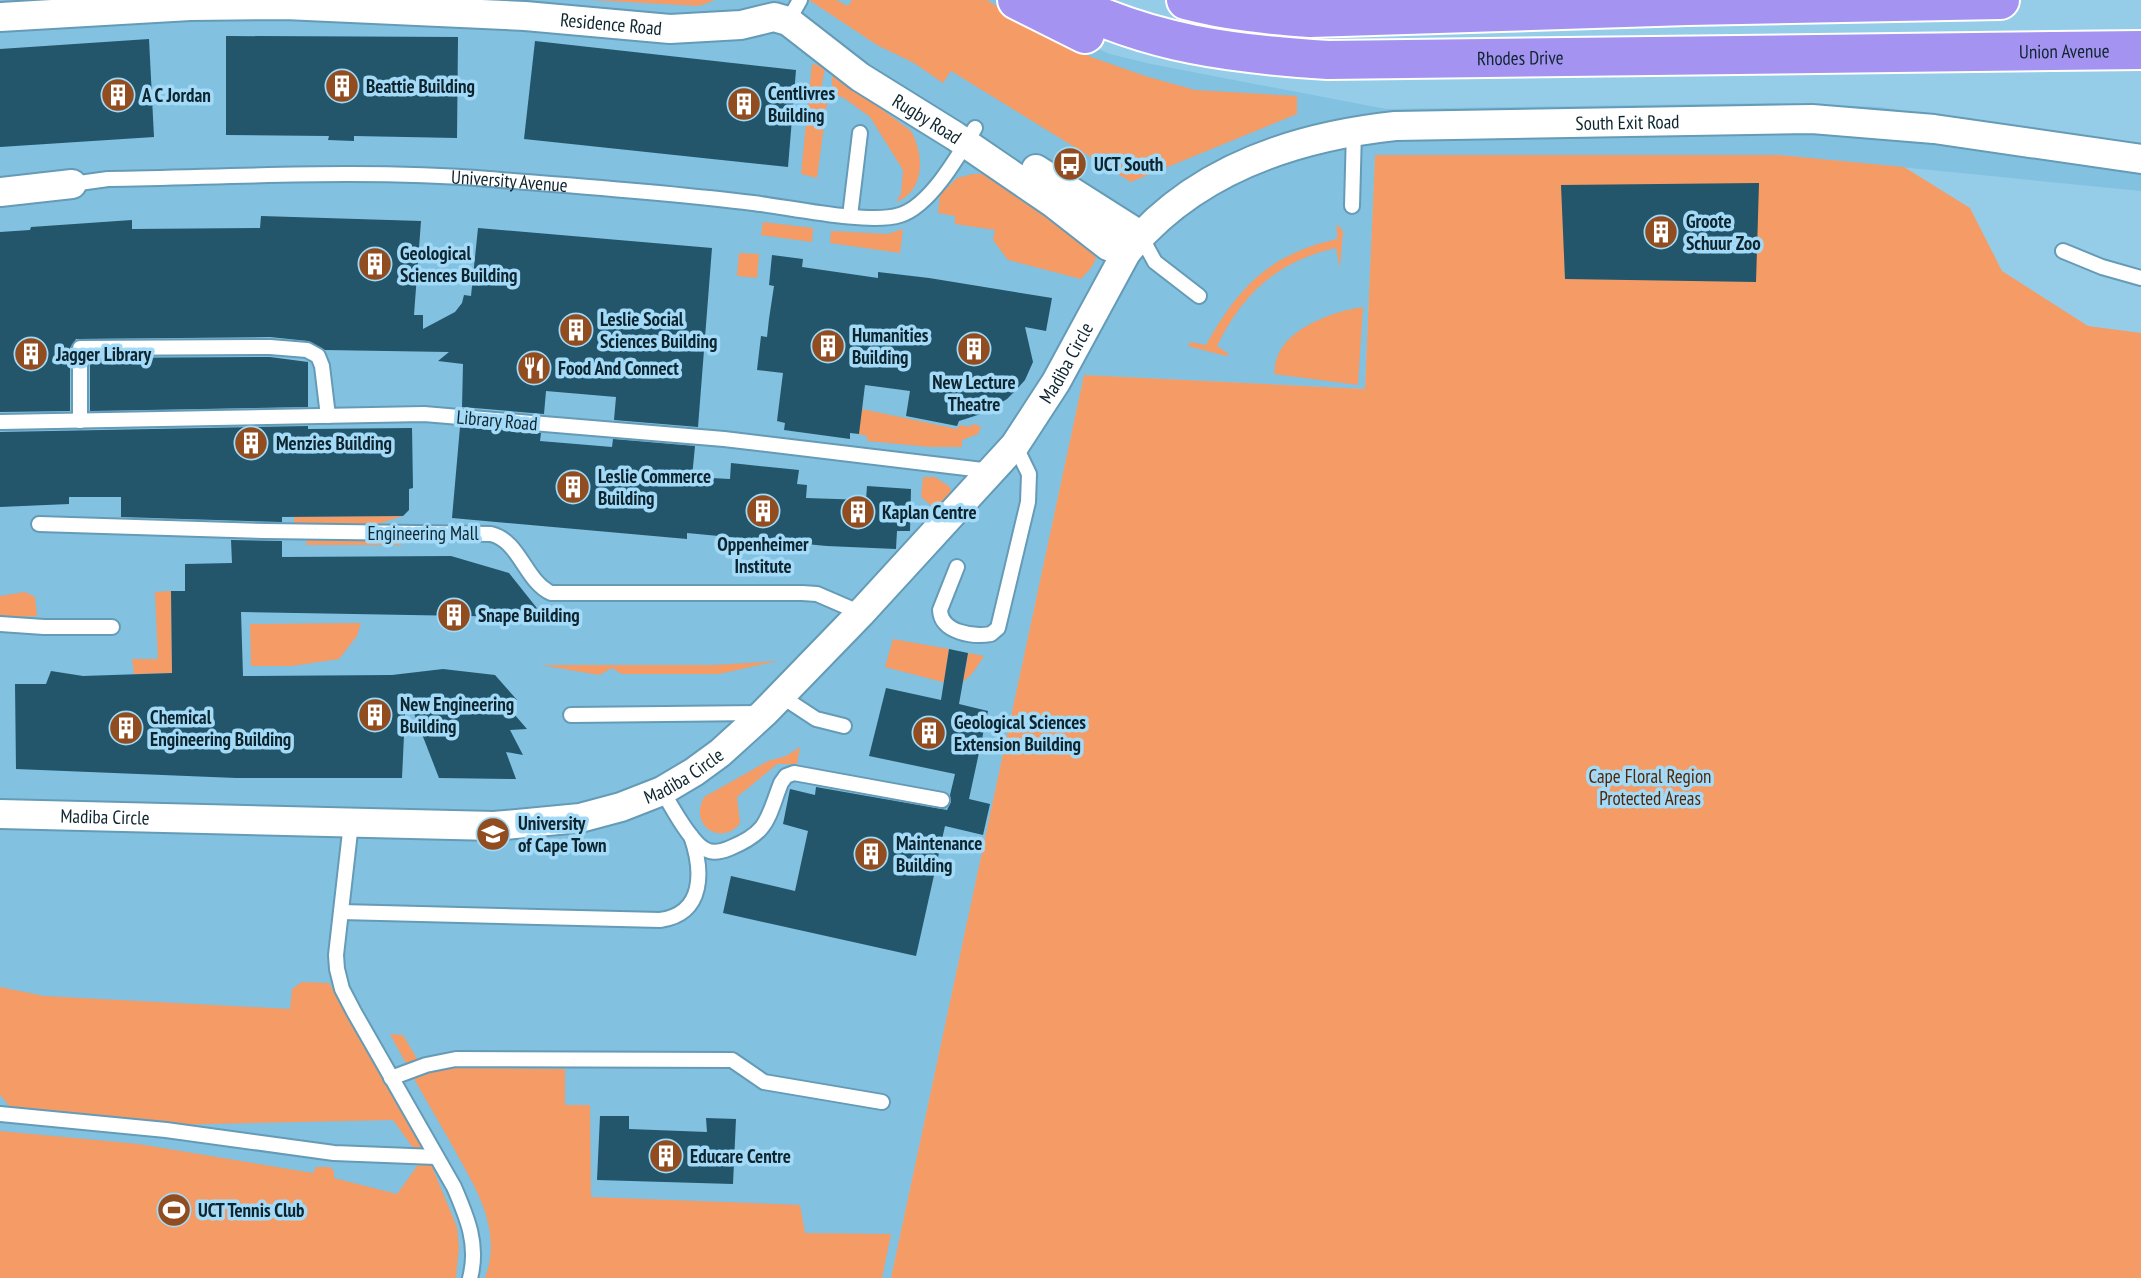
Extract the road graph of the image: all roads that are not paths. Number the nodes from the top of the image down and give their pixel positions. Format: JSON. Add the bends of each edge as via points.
{"nodes":[{"id":1,"x":735,"y":0,"type":"edge"},
{"id":2,"x":1017,"y":0,"type":"edge"},
{"id":3,"x":1063,"y":0,"type":"edge"},
{"id":4,"x":1186,"y":0,"type":"edge"},
{"id":5,"x":2000,"y":0,"type":"edge"},
{"id":6,"x":790,"y":8,"type":"edge"},
{"id":7,"x":0,"y":17,"type":"edge"},
{"id":8,"x":721,"y":26,"type":"junction"},
{"id":9,"x":2141,"y":50,"type":"edge"},
{"id":10,"x":1986,"y":53,"type":"junction"},
{"id":11,"x":1328,"y":60,"type":"junction"},
{"id":12,"x":2141,"y":71,"type":"edge"},
{"id":13,"x":1354,"y":131,"type":"junction"},
{"id":14,"x":859,"y":133,"type":"dead end"},
{"id":15,"x":970,"y":136,"type":"junction"},
{"id":16,"x":2141,"y":159,"type":"edge"},
{"id":17,"x":72,"y":184,"type":"joint"},
{"id":18,"x":0,"y":192,"type":"edge"},
{"id":19,"x":1352,"y":206,"type":"dead end"},
{"id":20,"x":850,"y":216,"type":"junction"},
{"id":21,"x":1133,"y":244,"type":"junction"},
{"id":22,"x":2063,"y":251,"type":"dead end"},
{"id":23,"x":1155,"y":262,"type":"junction"},
{"id":24,"x":2141,"y":278,"type":"edge"},
{"id":25,"x":1199,"y":296,"type":"dead end"},
{"id":26,"x":328,"y":416,"type":"junction"},
{"id":27,"x":80,"y":421,"type":"junction"},
{"id":28,"x":0,"y":422,"type":"edge"},
{"id":29,"x":1015,"y":445,"type":"junction"},
{"id":30,"x":991,"y":471,"type":"junction"},
{"id":31,"x":39,"y":524,"type":"dead end"},
{"id":32,"x":957,"y":566,"type":"dead end"},
{"id":33,"x":861,"y":613,"type":"junction"},
{"id":34,"x":0,"y":624,"type":"edge"},
{"id":35,"x":111,"y":627,"type":"dead end"},
{"id":36,"x":773,"y":705,"type":"junction"},
{"id":37,"x":571,"y":715,"type":"dead end"},
{"id":38,"x":844,"y":726,"type":"dead end"},
{"id":39,"x":662,"y":791,"type":"junction"},
{"id":40,"x":942,"y":800,"type":"dead end"},
{"id":41,"x":0,"y":814,"type":"edge"},
{"id":42,"x":351,"y":823,"type":"junction"},
{"id":43,"x":691,"y":836,"type":"junction"},
{"id":44,"x":341,"y":912,"type":"junction"},
{"id":45,"x":391,"y":1077,"type":"junction"},
{"id":46,"x":881,"y":1102,"type":"dead end"},
{"id":47,"x":0,"y":1114,"type":"edge"},
{"id":48,"x":436,"y":1157,"type":"junction"},
{"id":49,"x":470,"y":1278,"type":"edge"}],
"edges":[{"from":1,"to":8,"type":"street","via":[[731,15]]},
{"from":2,"to":11,"type":"highway","via":[[1086,35],[1163,61],[1256,75]]},
{"from":3,"to":11,"type":"highway","name":"Rhodes Drive","via":[[1162,39],[1260,55]]},
{"from":4,"to":5,"type":"highway","via":[[1310,18]]},
{"from":6,"to":8,"type":"street","name":"Rugby Road","via":[[774,17]]},
{"from":6,"to":15,"type":"street","name":"Rugby Road"},
{"from":7,"to":8,"type":"street","name":"Residence Road","via":[[285,5],[525,16],[670,29]]},
{"from":9,"to":10,"type":"highway","name":"Union Avenue"},
{"from":10,"to":11,"type":"highway","name":"Rhodes Drive"},
{"from":10,"to":12,"type":"highway"},
{"from":13,"to":16,"type":"street","name":"South Exit Road","via":[[1517,122],[1812,119],[1934,129]]},
{"from":13,"to":19,"type":"lane"},
{"from":13,"to":21,"type":"street","name":"South Exit Road","via":[[1306,141],[1239,166],[1197,190]]},
{"from":14,"to":20,"type":"lane"},
{"from":15,"to":20,"type":"lane","name":"University Avenue","via":[[926,198],[911,210],[891,217]]},
{"from":15,"to":21,"type":"street","name":"Rugby Road"},
{"from":17,"to":18,"type":"street","name":"University Avenue"},
{"from":17,"to":20,"type":"lane","name":"University Avenue","via":[[108,179],[441,176],[625,190]]},
{"from":21,"to":23,"type":"lane"},
{"from":21,"to":23,"type":"lane"},
{"from":21,"to":29,"type":"street","name":"Madiba Circle","via":[[1063,371]]},
{"from":22,"to":24,"type":"lane"},
{"from":23,"to":25,"type":"lane"},
{"from":26,"to":27,"type":"lane","name":"Library Road"},
{"from":26,"to":27,"type":"lane","via":[[322,366],[318,356],[307,350],[80,348]]},
{"from":26,"to":30,"type":"lane","name":"Library Road","via":[[424,414],[724,439]]},
{"from":27,"to":28,"type":"lane","name":"Library Road"},
{"from":29,"to":30,"type":"street","name":"Madiba Circle"},
{"from":29,"to":32,"type":"lane","via":[[1029,474],[1028,502],[998,628],[991,634],[958,631],[940,617]]},
{"from":30,"to":33,"type":"street","name":"Madiba Circle"},
{"from":31,"to":33,"type":"lane","name":"Engineering Mall","via":[[491,534],[504,540],[539,585],[551,593],[802,593],[817,594]]},
{"from":33,"to":36,"type":"street","name":"Madiba Circle"},
{"from":34,"to":35,"type":"lane"},
{"from":36,"to":37,"type":"lane"},
{"from":36,"to":38,"type":"lane"},
{"from":36,"to":39,"type":"street","name":"Madiba Circle","via":[[720,753]]},
{"from":39,"to":42,"type":"street","name":"Madiba Circle","via":[[580,818],[537,824]]},
{"from":39,"to":43,"type":"lane"},
{"from":40,"to":43,"type":"lane","via":[[794,773],[781,783],[765,823],[754,837],[719,853],[701,847]]},
{"from":41,"to":42,"type":"street","name":"Madiba Circle"},
{"from":42,"to":44,"type":"lane"},
{"from":43,"to":44,"type":"lane","via":[[699,864],[698,883],[694,899],[672,919]]},
{"from":44,"to":45,"type":"lane","via":[[336,955],[342,989]]},
{"from":45,"to":46,"type":"lane","via":[[456,1059],[732,1060],[764,1082]]},
{"from":45,"to":48,"type":"lane"},
{"from":47,"to":48,"type":"lane","via":[[334,1153]]},
{"from":48,"to":49,"type":"lane","via":[[469,1226],[474,1249]]}]}
